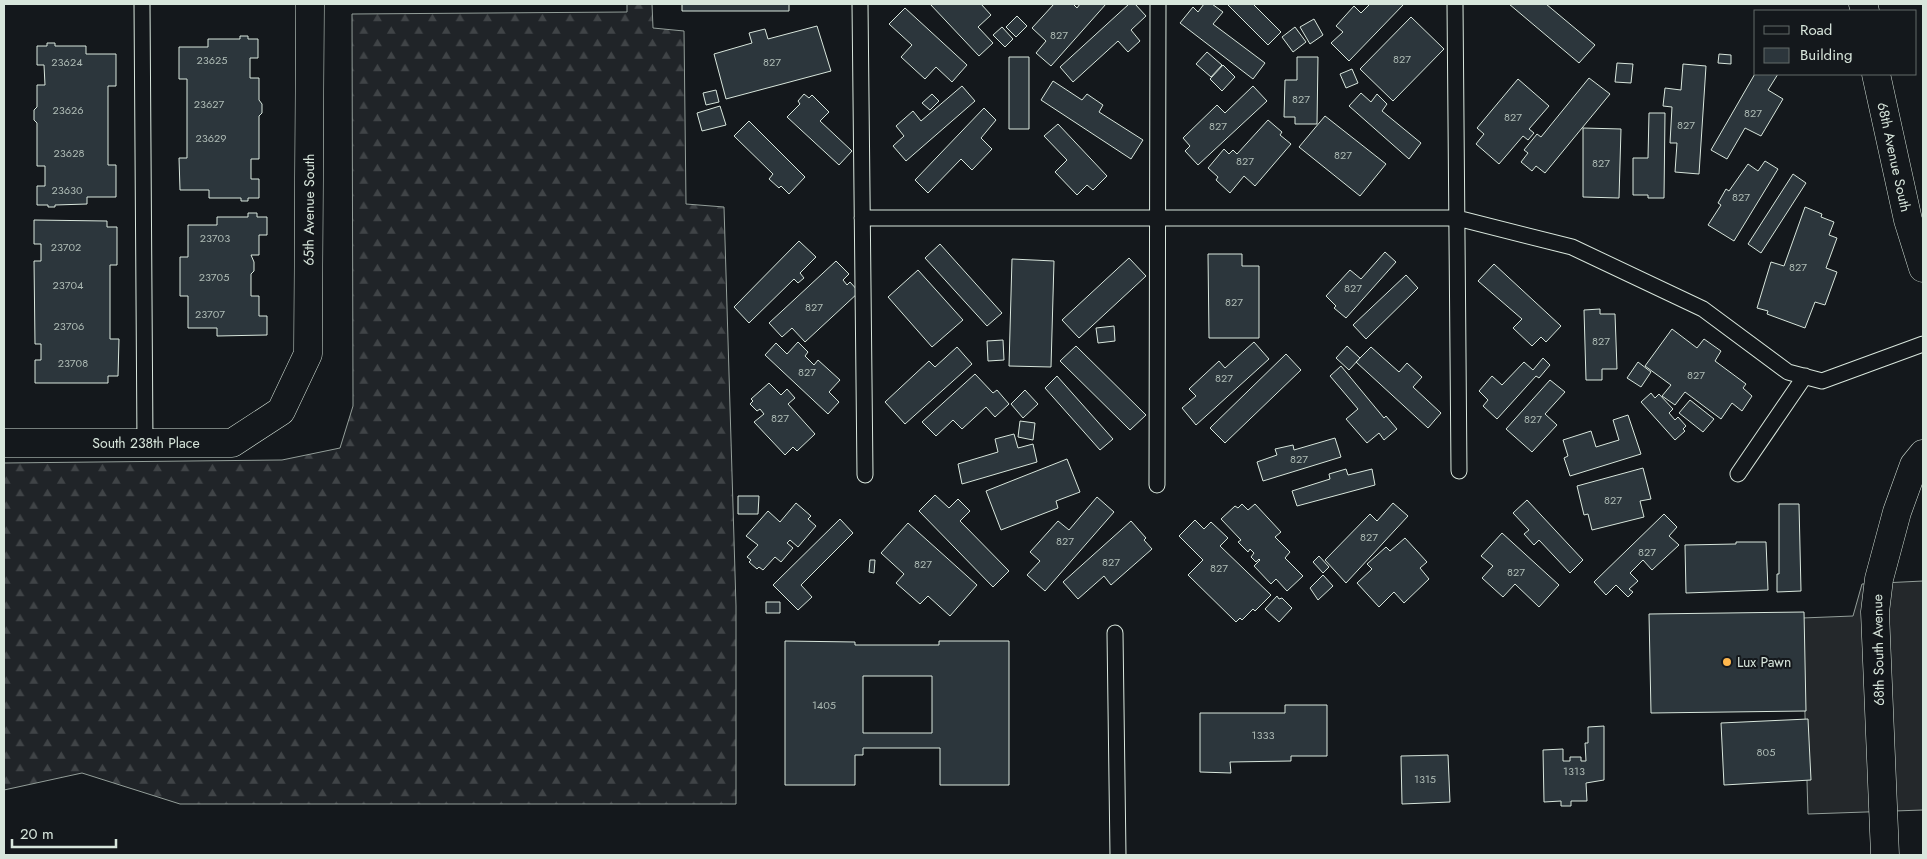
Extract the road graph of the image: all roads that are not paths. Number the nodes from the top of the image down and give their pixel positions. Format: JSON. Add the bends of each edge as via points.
{"nodes":[{"id":1,"x":142,"y":4,"type":"edge"},
{"id":2,"x":310,"y":4,"type":"edge"},
{"id":3,"x":860,"y":4,"type":"edge"},
{"id":4,"x":1158,"y":4,"type":"edge"},
{"id":5,"x":1456,"y":4,"type":"edge"},
{"id":6,"x":1876,"y":75,"type":"edge"},
{"id":7,"x":862,"y":218,"type":"junction"},
{"id":8,"x":1457,"y":218,"type":"junction"},
{"id":9,"x":1157,"y":219,"type":"junction"},
{"id":10,"x":1923,"y":268,"type":"edge"},
{"id":11,"x":1923,"y":344,"type":"edge"},
{"id":12,"x":1804,"y":376,"type":"junction"},
{"id":13,"x":281,"y":411,"type":"joint"},
{"id":14,"x":4,"y":443,"type":"edge"},
{"id":15,"x":145,"y":443,"type":"junction"},
{"id":16,"x":1923,"y":454,"type":"edge"},
{"id":17,"x":1459,"y":472,"type":"dead end"},
{"id":18,"x":1738,"y":474,"type":"dead end"},
{"id":19,"x":866,"y":476,"type":"dead end"},
{"id":20,"x":1156,"y":485,"type":"dead end"},
{"id":21,"x":1114,"y":633,"type":"dead end"},
{"id":22,"x":1118,"y":855,"type":"edge"},
{"id":23,"x":1885,"y":855,"type":"edge"}],
"edges":[{"from":1,"to":15,"type":"lane"},
{"from":2,"to":13,"type":"street","name":"65th Avenue South","via":[[308,354]]},
{"from":3,"to":7,"type":"lane"},
{"from":4,"to":9,"type":"lane"},
{"from":5,"to":8,"type":"lane"},
{"from":6,"to":10,"type":"street","name":"68th Avenue South","via":[[1908,220]]},
{"from":7,"to":9,"type":"lane"},
{"from":7,"to":19,"type":"lane"},
{"from":8,"to":9,"type":"lane"},
{"from":8,"to":12,"type":"lane","via":[[1572,247],[1702,308],[1788,372]]},
{"from":8,"to":17,"type":"lane"},
{"from":9,"to":20,"type":"lane"},
{"from":11,"to":12,"type":"lane","via":[[1822,381]]},
{"from":12,"to":18,"type":"lane"},
{"from":13,"to":15,"type":"street","name":"South 238th Place","via":[[232,443]]},
{"from":14,"to":15,"type":"street","name":"South 238th Place"},
{"from":16,"to":23,"type":"street","name":"68th South Avenue","via":[[1914,465],[1897,512],[1877,588],[1875,612]]},
{"from":21,"to":22,"type":"lane"}]}
